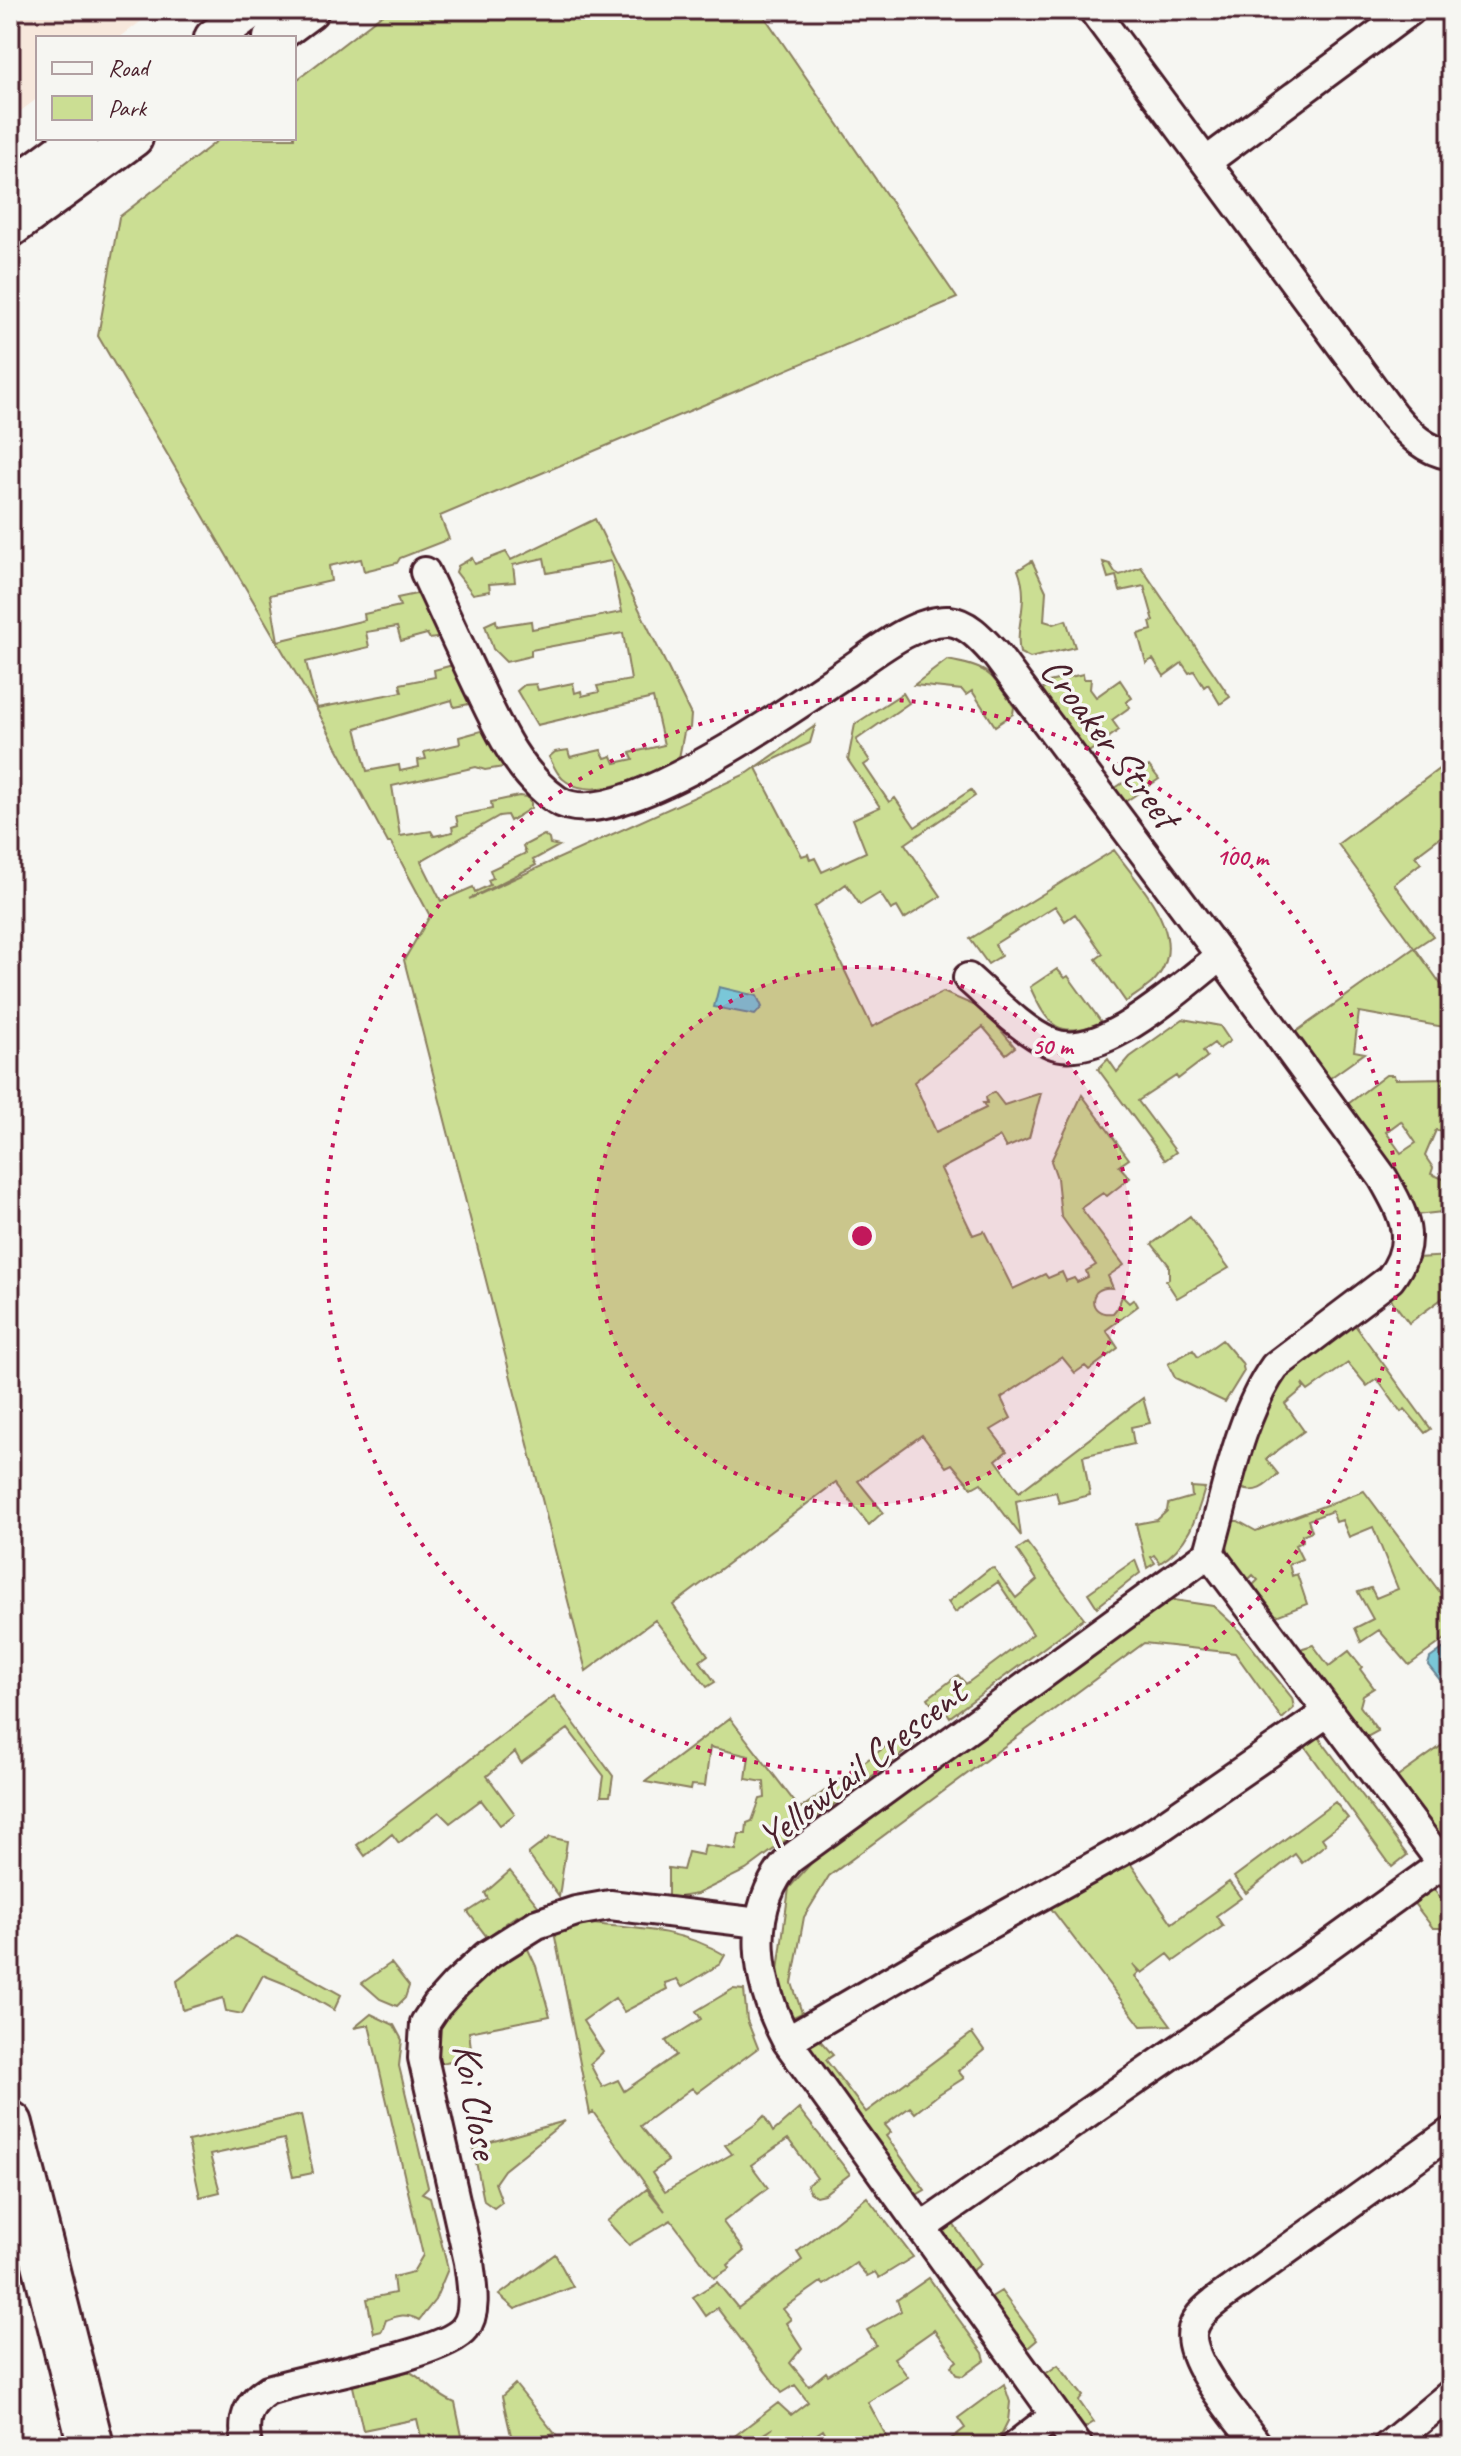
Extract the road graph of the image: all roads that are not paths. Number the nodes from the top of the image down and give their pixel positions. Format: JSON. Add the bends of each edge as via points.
{"nodes":[{"id":1,"x":251,"y":10,"type":"edge"},
{"id":2,"x":310,"y":10,"type":"edge"},
{"id":3,"x":1093,"y":10,"type":"edge"},
{"id":4,"x":1411,"y":10,"type":"edge"},
{"id":5,"x":216,"y":36,"type":"edge"},
{"id":6,"x":275,"y":36,"type":"edge"},
{"id":7,"x":76,"y":140,"type":"edge"},
{"id":8,"x":131,"y":140,"type":"edge"},
{"id":9,"x":1206,"y":162,"type":"junction"},
{"id":10,"x":10,"y":189,"type":"edge"},
{"id":11,"x":10,"y":229,"type":"edge"},
{"id":12,"x":1451,"y":455,"type":"edge"},
{"id":13,"x":425,"y":572,"type":"dead end"},
{"id":14,"x":1221,"y":956,"type":"junction"},
{"id":15,"x":968,"y":978,"type":"dead end"},
{"id":16,"x":1209,"y":1553,"type":"junction"},
{"id":17,"x":1328,"y":1712,"type":"junction"},
{"id":18,"x":1447,"y":1870,"type":"edge"},
{"id":19,"x":759,"y":1923,"type":"junction"},
{"id":20,"x":787,"y":2041,"type":"junction"},
{"id":21,"x":10,"y":2124,"type":"edge"},
{"id":22,"x":1451,"y":2132,"type":"edge"},
{"id":23,"x":921,"y":2228,"type":"junction"},
{"id":24,"x":1451,"y":2394,"type":"edge"},
{"id":25,"x":1055,"y":2415,"type":"junction"},
{"id":26,"x":91,"y":2446,"type":"edge"},
{"id":27,"x":247,"y":2446,"type":"edge"},
{"id":28,"x":1015,"y":2446,"type":"edge"},
{"id":29,"x":1078,"y":2446,"type":"edge"},
{"id":30,"x":1258,"y":2446,"type":"edge"},
{"id":31,"x":1388,"y":2446,"type":"edge"}],
"edges":[{"from":1,"to":5,"type":"street"},
{"from":2,"to":6,"type":"street"},
{"from":3,"to":9,"type":"street"},
{"from":4,"to":9,"type":"street"},
{"from":7,"to":10,"type":"street"},
{"from":8,"to":11,"type":"street"},
{"from":9,"to":12,"type":"street","via":[[1413,439]]},
{"from":13,"to":14,"type":"street","name":"Croaker Street","via":[[509,748],[560,802],[584,807],[616,804],[664,783],[740,742],[920,626],[959,623],[997,656]]},
{"from":14,"to":15,"type":"street","via":[[1114,1034],[1079,1047],[1049,1043]]},
{"from":14,"to":16,"type":"street","name":"Croaker Street","via":[[1383,1178],[1402,1212],[1406,1248],[1390,1279],[1275,1366],[1262,1385],[1250,1409]]},
{"from":16,"to":17,"type":"street"},
{"from":16,"to":19,"type":"street","name":"Yellowtail Crescent","via":[[790,1859],[767,1893]]},
{"from":17,"to":18,"type":"street"},
{"from":17,"to":20,"type":"street","via":[[1145,1838]]},
{"from":18,"to":23,"type":"street"},
{"from":19,"to":20,"type":"street","name":"Yellowtail Crescent","via":[[766,1991]]},
{"from":19,"to":27,"type":"street","name":"Koi Close","via":[[610,1905],[576,1911],[537,1924],[486,1956],[456,1984],[425,2023],[423,2058],[469,2262],[472,2295],[467,2327],[428,2350],[268,2390],[257,2396],[244,2418]]},
{"from":20,"to":23,"type":"street","name":"Yellowtail Crescent"},
{"from":21,"to":26,"type":"main road"},
{"from":22,"to":30,"type":"street","via":[[1221,2297],[1194,2325],[1191,2339],[1197,2357]]},
{"from":23,"to":25,"type":"street","name":"Yellowtail Crescent"},
{"from":24,"to":31,"type":"street"},
{"from":25,"to":28,"type":"street"},
{"from":25,"to":29,"type":"street","name":"Yellowtail Crescent"}]}
